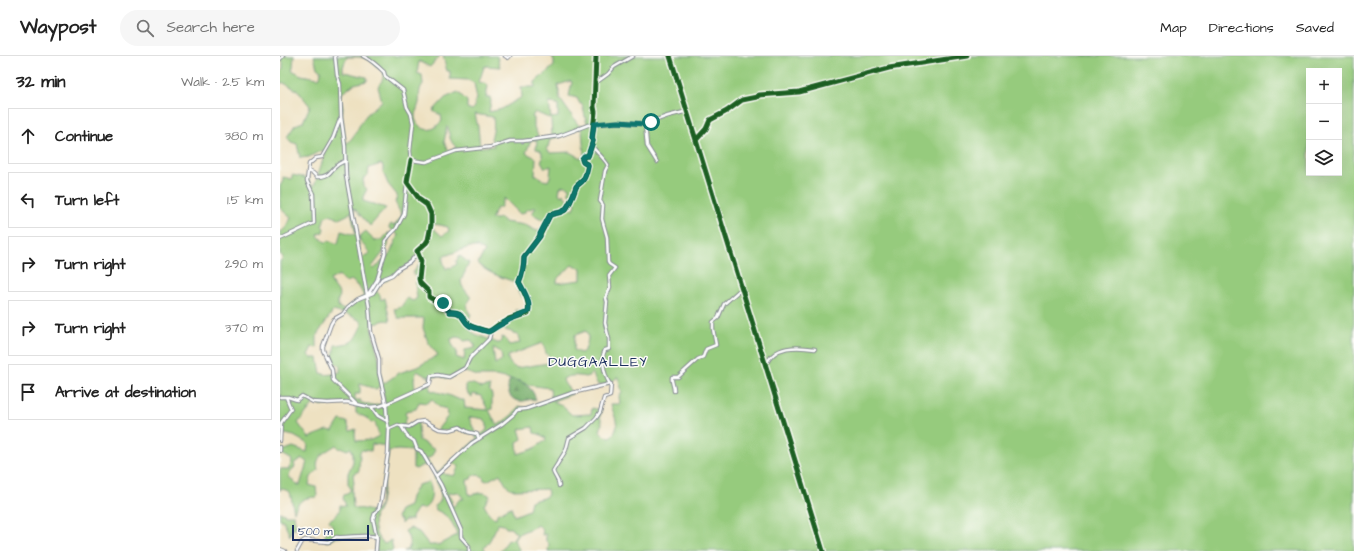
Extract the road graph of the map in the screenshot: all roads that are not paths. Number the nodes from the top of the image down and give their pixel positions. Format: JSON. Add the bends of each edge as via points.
{"nodes":[{"id":1,"x":283,"y":56,"type":"edge"},
{"id":2,"x":335,"y":56,"type":"edge"},
{"id":3,"x":363,"y":56,"type":"edge"},
{"id":4,"x":505,"y":56,"type":"edge"},
{"id":5,"x":510,"y":56,"type":"edge"},
{"id":6,"x":596,"y":56,"type":"edge"},
{"id":7,"x":633,"y":56,"type":"edge"},
{"id":8,"x":670,"y":56,"type":"edge"},
{"id":9,"x":967,"y":56,"type":"edge"},
{"id":10,"x":280,"y":59,"type":"edge"},
{"id":11,"x":595,"y":82,"type":"junction"},
{"id":12,"x":688,"y":111,"type":"junction"},
{"id":13,"x":341,"y":117,"type":"junction"},
{"id":14,"x":594,"y":124,"type":"junction"},
{"id":15,"x":645,"y":124,"type":"junction"},
{"id":16,"x":696,"y":140,"type":"junction"},
{"id":17,"x":592,"y":146,"type":"junction"},
{"id":18,"x":411,"y":160,"type":"junction"},
{"id":19,"x":346,"y":161,"type":"junction"},
{"id":20,"x":657,"y":162,"type":"dead end"},
{"id":21,"x":308,"y":171,"type":"junction"},
{"id":22,"x":407,"y":182,"type":"junction"},
{"id":23,"x":280,"y":239,"type":"edge"},
{"id":24,"x":417,"y":254,"type":"junction"},
{"id":25,"x":742,"y":288,"type":"dead end"},
{"id":26,"x":367,"y":296,"type":"junction"},
{"id":27,"x":491,"y":331,"type":"junction"},
{"id":28,"x":815,"y":349,"type":"dead end"},
{"id":29,"x":766,"y":366,"type":"junction"},
{"id":30,"x":610,"y":384,"type":"junction"},
{"id":31,"x":674,"y":391,"type":"dead end"},
{"id":32,"x":280,"y":397,"type":"edge"},
{"id":33,"x":286,"y":397,"type":"junction"},
{"id":34,"x":356,"y":404,"type":"junction"},
{"id":35,"x":386,"y":404,"type":"junction"},
{"id":36,"x":370,"y":407,"type":"junction"},
{"id":37,"x":387,"y":421,"type":"junction"},
{"id":38,"x":401,"y":426,"type":"junction"},
{"id":39,"x":389,"y":429,"type":"junction"},
{"id":40,"x":479,"y":439,"type":"junction"},
{"id":41,"x":280,"y":441,"type":"edge"},
{"id":42,"x":280,"y":447,"type":"edge"},
{"id":43,"x":280,"y":451,"type":"edge"},
{"id":44,"x":436,"y":476,"type":"junction"},
{"id":45,"x":559,"y":486,"type":"dead end"},
{"id":46,"x":377,"y":538,"type":"junction"},
{"id":47,"x":280,"y":549,"type":"edge"},
{"id":48,"x":285,"y":551,"type":"edge"},
{"id":49,"x":297,"y":551,"type":"edge"},
{"id":50,"x":376,"y":551,"type":"edge"},
{"id":51,"x":469,"y":551,"type":"edge"},
{"id":52,"x":822,"y":551,"type":"edge"}],
"edges":[{"from":1,"to":10,"type":"street"},
{"from":2,"to":13,"type":"street","via":[[340,84]]},
{"from":3,"to":18,"type":"street","via":[[403,90],[413,122]]},
{"from":4,"to":5,"type":"street"},
{"from":6,"to":11,"type":"street"},
{"from":7,"to":11,"type":"street"},
{"from":8,"to":12,"type":"street"},
{"from":9,"to":16,"type":"street","via":[[889,68],[799,92],[759,95],[742,100],[710,120]]},
{"from":11,"to":14,"type":"street"},
{"from":12,"to":15,"type":"street"},
{"from":12,"to":16,"type":"street"},
{"from":13,"to":19,"type":"street"},
{"from":13,"to":21,"type":"street","via":[[322,157],[310,162]]},
{"from":14,"to":15,"type":"street"},
{"from":14,"to":17,"type":"street"},
{"from":14,"to":18,"type":"street","via":[[559,136],[510,141],[491,147],[456,151],[426,162]]},
{"from":15,"to":20,"type":"street","via":[[647,146]]},
{"from":16,"to":29,"type":"street"},
{"from":17,"to":27,"type":"street","via":[[588,156],[582,159],[588,165],[582,182],[576,187],[567,208],[550,215],[540,236],[524,257],[519,282],[527,298],[528,312],[496,326]]},
{"from":17,"to":30,"type":"street","via":[[604,157],[608,165],[600,201],[603,205],[602,219],[607,237],[609,263],[615,268],[609,276],[610,287],[606,298],[605,323],[609,349],[603,354],[606,379]]},
{"from":18,"to":22,"type":"street"},
{"from":19,"to":21,"type":"street","via":[[337,164],[326,176],[318,177]]},
{"from":19,"to":26,"type":"street","via":[[346,176]]},
{"from":21,"to":23,"type":"street","via":[[307,182],[313,194],[314,223]]},
{"from":22,"to":24,"type":"street","via":[[420,200],[427,205],[431,214],[428,240],[418,249]]},
{"from":22,"to":26,"type":"street","via":[[404,214],[386,240],[377,280]]},
{"from":24,"to":26,"type":"street","via":[[392,275],[382,279],[375,291]]},
{"from":24,"to":27,"type":"street","via":[[421,261],[420,283],[429,292],[429,297],[442,302],[450,312],[460,314],[470,326]]},
{"from":25,"to":31,"type":"street","via":[[724,304],[714,322],[716,345],[706,349],[703,357],[678,377],[672,377]]},
{"from":26,"to":34,"type":"street","via":[[358,299],[334,319],[323,346],[333,380]]},
{"from":26,"to":35,"type":"street","via":[[371,332],[379,359],[379,373]]},
{"from":27,"to":35,"type":"street","via":[[489,340],[473,355],[465,368],[449,377],[431,376],[430,384]]},
{"from":28,"to":29,"type":"street","via":[[787,347],[773,354]]},
{"from":29,"to":52,"type":"street"},
{"from":30,"to":40,"type":"street","via":[[517,410],[502,424]]},
{"from":30,"to":45,"type":"street","via":[[610,395],[604,398],[600,413],[586,428],[570,436],[566,450],[553,471]]},
{"from":32,"to":33,"type":"street"},
{"from":33,"to":34,"type":"street","via":[[297,400],[302,396],[313,402]]},
{"from":33,"to":41,"type":"street","via":[[290,409],[281,423]]},
{"from":34,"to":36,"type":"street"},
{"from":35,"to":36,"type":"street"},
{"from":35,"to":37,"type":"street"},
{"from":36,"to":37,"type":"street"},
{"from":37,"to":39,"type":"street"},
{"from":38,"to":39,"type":"street"},
{"from":38,"to":40,"type":"street","via":[[409,427],[424,421],[439,429],[450,430],[460,427],[477,434]]},
{"from":38,"to":44,"type":"street","via":[[414,441]]},
{"from":39,"to":46,"type":"street","via":[[381,500],[373,519]]},
{"from":40,"to":44,"type":"street"},
{"from":42,"to":43,"type":"street"},
{"from":44,"to":51,"type":"street","via":[[461,530],[461,537],[469,546]]},
{"from":46,"to":49,"type":"street","via":[[336,537],[331,542],[305,540]]},
{"from":46,"to":50,"type":"street"},
{"from":47,"to":48,"type":"street"}]}
